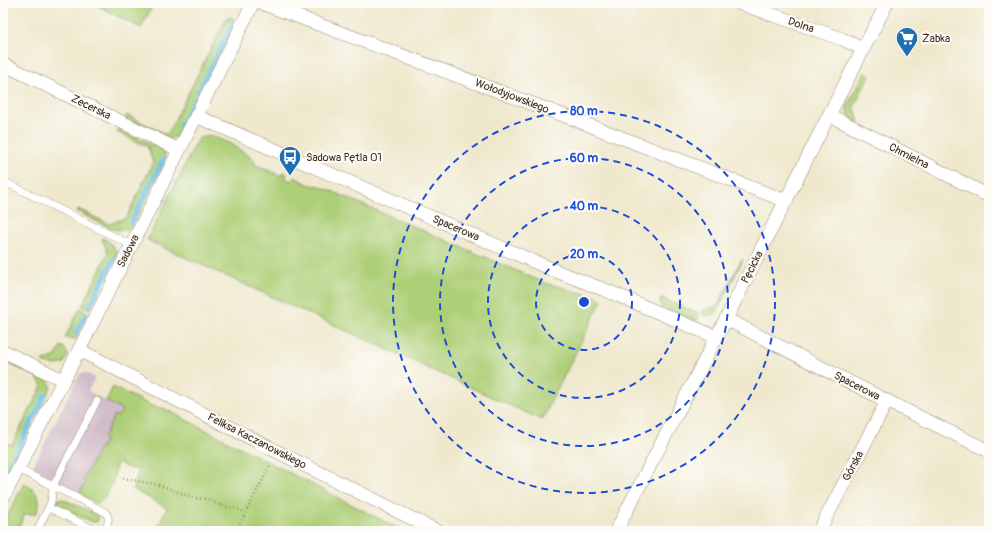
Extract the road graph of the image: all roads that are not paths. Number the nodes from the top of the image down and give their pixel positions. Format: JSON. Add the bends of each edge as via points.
{"nodes":[{"id":1,"x":253,"y":3,"type":"edge"},
{"id":2,"x":261,"y":3,"type":"edge"},
{"id":3,"x":739,"y":3,"type":"edge"},
{"id":4,"x":887,"y":3,"type":"edge"},
{"id":5,"x":863,"y":49,"type":"junction"},
{"id":6,"x":3,"y":64,"type":"edge"},
{"id":7,"x":830,"y":115,"type":"junction"},
{"id":8,"x":196,"y":116,"type":"junction"},
{"id":9,"x":179,"y":150,"type":"junction"},
{"id":10,"x":3,"y":181,"type":"edge"},
{"id":11,"x":989,"y":196,"type":"edge"},
{"id":12,"x":786,"y":200,"type":"junction"},
{"id":13,"x":131,"y":245,"type":"junction"},
{"id":14,"x":726,"y":319,"type":"junction"},
{"id":15,"x":716,"y":337,"type":"junction"},
{"id":16,"x":79,"y":350,"type":"junction"},
{"id":17,"x":3,"y":351,"type":"edge"},
{"id":18,"x":63,"y":380,"type":"junction"},
{"id":19,"x":97,"y":401,"type":"dead end"},
{"id":20,"x":887,"y":401,"type":"junction"},
{"id":21,"x":989,"y":451,"type":"edge"},
{"id":22,"x":18,"y":469,"type":"junction"},
{"id":23,"x":53,"y":486,"type":"junction"},
{"id":24,"x":3,"y":498,"type":"edge"},
{"id":25,"x":49,"y":508,"type":"junction"},
{"id":26,"x":431,"y":530,"type":"edge"},
{"id":27,"x":37,"y":531,"type":"edge"},
{"id":28,"x":97,"y":531,"type":"edge"},
{"id":29,"x":100,"y":531,"type":"edge"},
{"id":30,"x":616,"y":531,"type":"edge"},
{"id":31,"x":819,"y":531,"type":"edge"}],
"edges":[{"from":1,"to":8,"type":"street","name":"Sadowa"},
{"from":2,"to":12,"type":"street","name":"Wołodyjowskiego"},
{"from":3,"to":5,"type":"street","name":"Dolna","via":[[842,39]]},
{"from":4,"to":5,"type":"street","name":"Pęcicka"},
{"from":5,"to":7,"type":"street","name":"Pęcicka"},
{"from":6,"to":9,"type":"street","name":"Zecerska"},
{"from":7,"to":11,"type":"street","name":"Chmielna"},
{"from":7,"to":12,"type":"street","name":"Pęcicka"},
{"from":8,"to":9,"type":"street","name":"Sadowa"},
{"from":8,"to":15,"type":"street","name":"Spacerowa"},
{"from":9,"to":13,"type":"street","name":"Sadowa"},
{"from":10,"to":13,"type":"lane"},
{"from":12,"to":14,"type":"street","name":"Pęcicka"},
{"from":13,"to":16,"type":"street","name":"Sadowa"},
{"from":14,"to":15,"type":"street","name":"Pęcicka"},
{"from":14,"to":20,"type":"street","name":"Spacerowa"},
{"from":15,"to":30,"type":"street","name":"Pęcicka"},
{"from":16,"to":18,"type":"street","name":"Sadowa"},
{"from":16,"to":26,"type":"street","name":"Feliksa Kaczanowskiego"},
{"from":17,"to":18,"type":"street"},
{"from":18,"to":22,"type":"street","name":"Sadowa"},
{"from":19,"to":23,"type":"lane"},
{"from":20,"to":21,"type":"street","name":"Spacerowa"},
{"from":20,"to":31,"type":"street","name":"Górska"},
{"from":22,"to":23,"type":"lane"},
{"from":22,"to":24,"type":"street","name":"Sadowa"},
{"from":23,"to":25,"type":"lane"},
{"from":23,"to":29,"type":"lane","via":[[105,512],[108,521]]},
{"from":25,"to":27,"type":"lane"},
{"from":25,"to":28,"type":"lane"}]}
